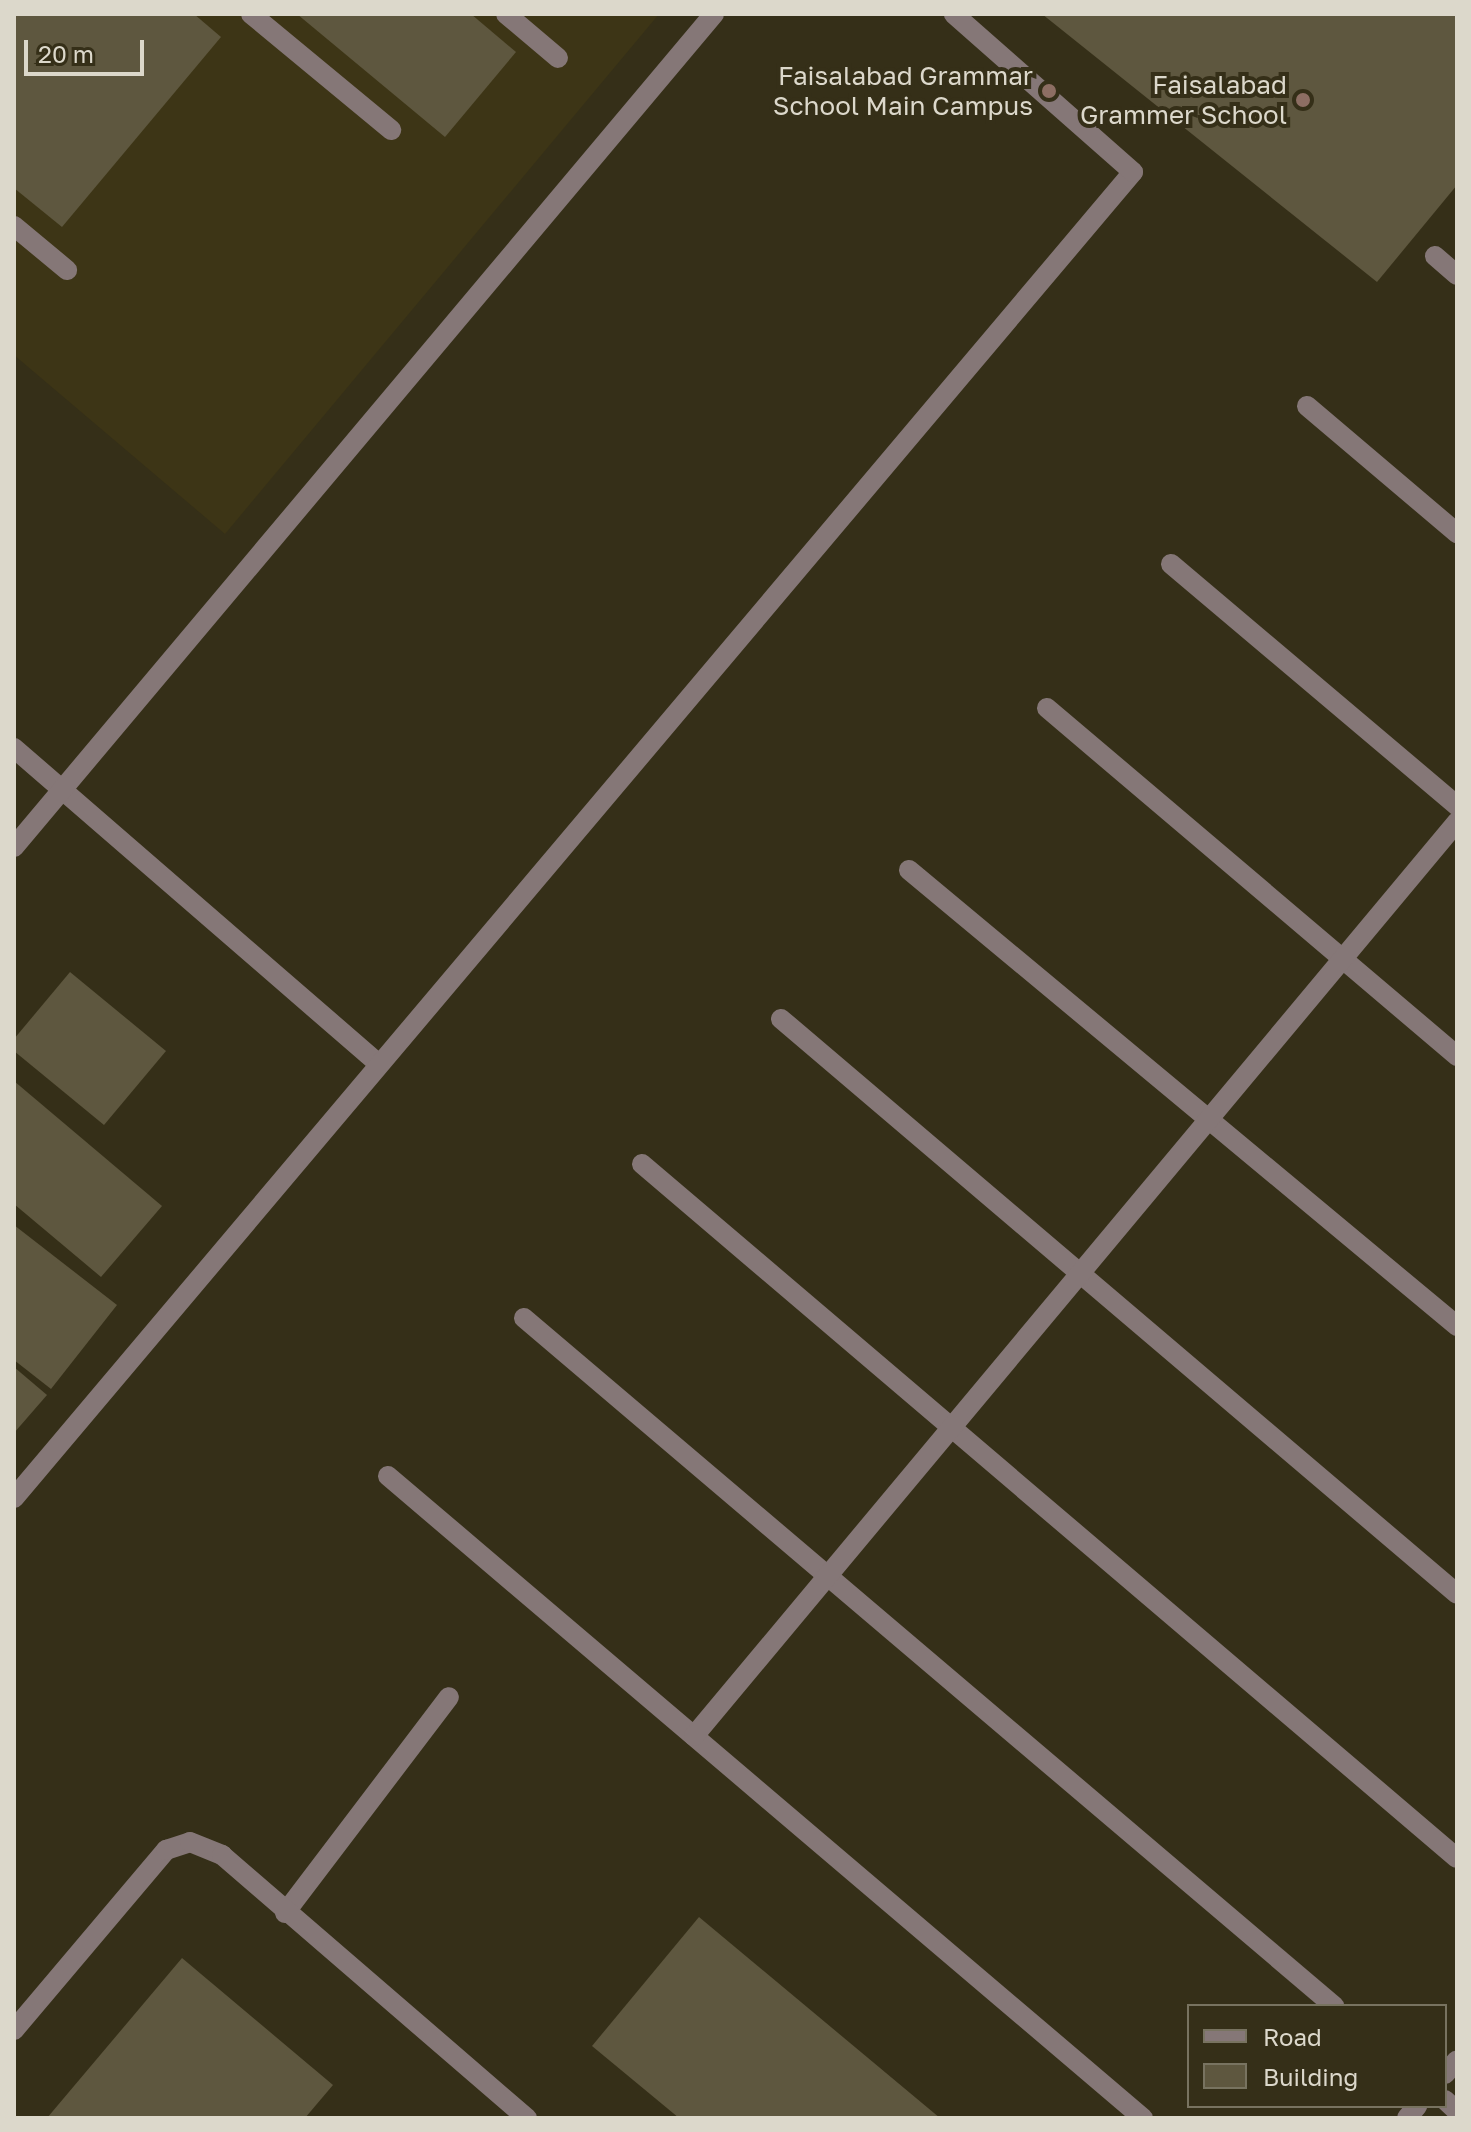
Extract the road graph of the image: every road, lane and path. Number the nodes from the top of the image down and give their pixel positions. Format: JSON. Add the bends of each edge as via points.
{"nodes":[{"id":1,"x":251,"y":14,"type":"edge"},
{"id":2,"x":506,"y":14,"type":"edge"},
{"id":3,"x":714,"y":14,"type":"edge"},
{"id":4,"x":954,"y":14,"type":"edge"},
{"id":5,"x":558,"y":58,"type":"dead end"},
{"id":6,"x":391,"y":130,"type":"dead end"},
{"id":7,"x":14,"y":226,"type":"edge"},
{"id":8,"x":1435,"y":256,"type":"dead end"},
{"id":9,"x":67,"y":270,"type":"dead end"},
{"id":10,"x":1457,"y":275,"type":"edge"},
{"id":11,"x":1307,"y":406,"type":"dead end"},
{"id":12,"x":1457,"y":533,"type":"edge"},
{"id":13,"x":1171,"y":564,"type":"dead end"},
{"id":14,"x":1047,"y":708,"type":"dead end"},
{"id":15,"x":14,"y":748,"type":"edge"},
{"id":16,"x":63,"y":789,"type":"junction"},
{"id":17,"x":1457,"y":806,"type":"edge"},
{"id":18,"x":1457,"y":822,"type":"edge"},
{"id":19,"x":14,"y":847,"type":"edge"},
{"id":20,"x":909,"y":870,"type":"dead end"},
{"id":21,"x":1343,"y":959,"type":"junction"},
{"id":22,"x":781,"y":1019,"type":"dead end"},
{"id":23,"x":1457,"y":1056,"type":"edge"},
{"id":24,"x":377,"y":1062,"type":"junction"},
{"id":25,"x":1206,"y":1123,"type":"junction"},
{"id":26,"x":642,"y":1164,"type":"dead end"},
{"id":27,"x":1080,"y":1274,"type":"junction"},
{"id":28,"x":524,"y":1318,"type":"dead end"},
{"id":29,"x":1457,"y":1326,"type":"edge"},
{"id":30,"x":952,"y":1427,"type":"junction"},
{"id":31,"x":388,"y":1476,"type":"dead end"},
{"id":32,"x":14,"y":1498,"type":"edge"},
{"id":33,"x":828,"y":1576,"type":"junction"},
{"id":34,"x":1457,"y":1594,"type":"edge"},
{"id":35,"x":449,"y":1697,"type":"dead end"},
{"id":36,"x":694,"y":1736,"type":"junction"},
{"id":37,"x":1457,"y":1858,"type":"edge"},
{"id":38,"x":285,"y":1913,"type":"junction"},
{"id":39,"x":1332,"y":2004,"type":"edge"},
{"id":40,"x":14,"y":2030,"type":"edge"},
{"id":41,"x":527,"y":2118,"type":"edge"},
{"id":42,"x":1143,"y":2118,"type":"edge"}],
"edges":[{"from":1,"to":6,"type":"street"},
{"from":2,"to":5,"type":"street"},
{"from":3,"to":16,"type":"street"},
{"from":4,"to":24,"type":"street","via":[[1133,172]]},
{"from":7,"to":9,"type":"street"},
{"from":8,"to":10,"type":"street"},
{"from":11,"to":12,"type":"street"},
{"from":13,"to":17,"type":"street"},
{"from":14,"to":21,"type":"street"},
{"from":15,"to":16,"type":"street"},
{"from":16,"to":19,"type":"street"},
{"from":16,"to":24,"type":"street"},
{"from":18,"to":21,"type":"street"},
{"from":20,"to":25,"type":"street"},
{"from":21,"to":23,"type":"street"},
{"from":21,"to":25,"type":"street"},
{"from":22,"to":27,"type":"street"},
{"from":24,"to":32,"type":"street"},
{"from":25,"to":27,"type":"street"},
{"from":25,"to":29,"type":"street"},
{"from":26,"to":30,"type":"street"},
{"from":27,"to":30,"type":"street"},
{"from":27,"to":34,"type":"street"},
{"from":28,"to":33,"type":"street"},
{"from":30,"to":33,"type":"street"},
{"from":30,"to":37,"type":"street"},
{"from":31,"to":36,"type":"street"},
{"from":33,"to":36,"type":"street"},
{"from":33,"to":39,"type":"street"},
{"from":35,"to":38,"type":"street"},
{"from":36,"to":42,"type":"street"},
{"from":38,"to":40,"type":"street","via":[[222,1855],[190,1842],[166,1850]]},
{"from":38,"to":41,"type":"street"}]}
